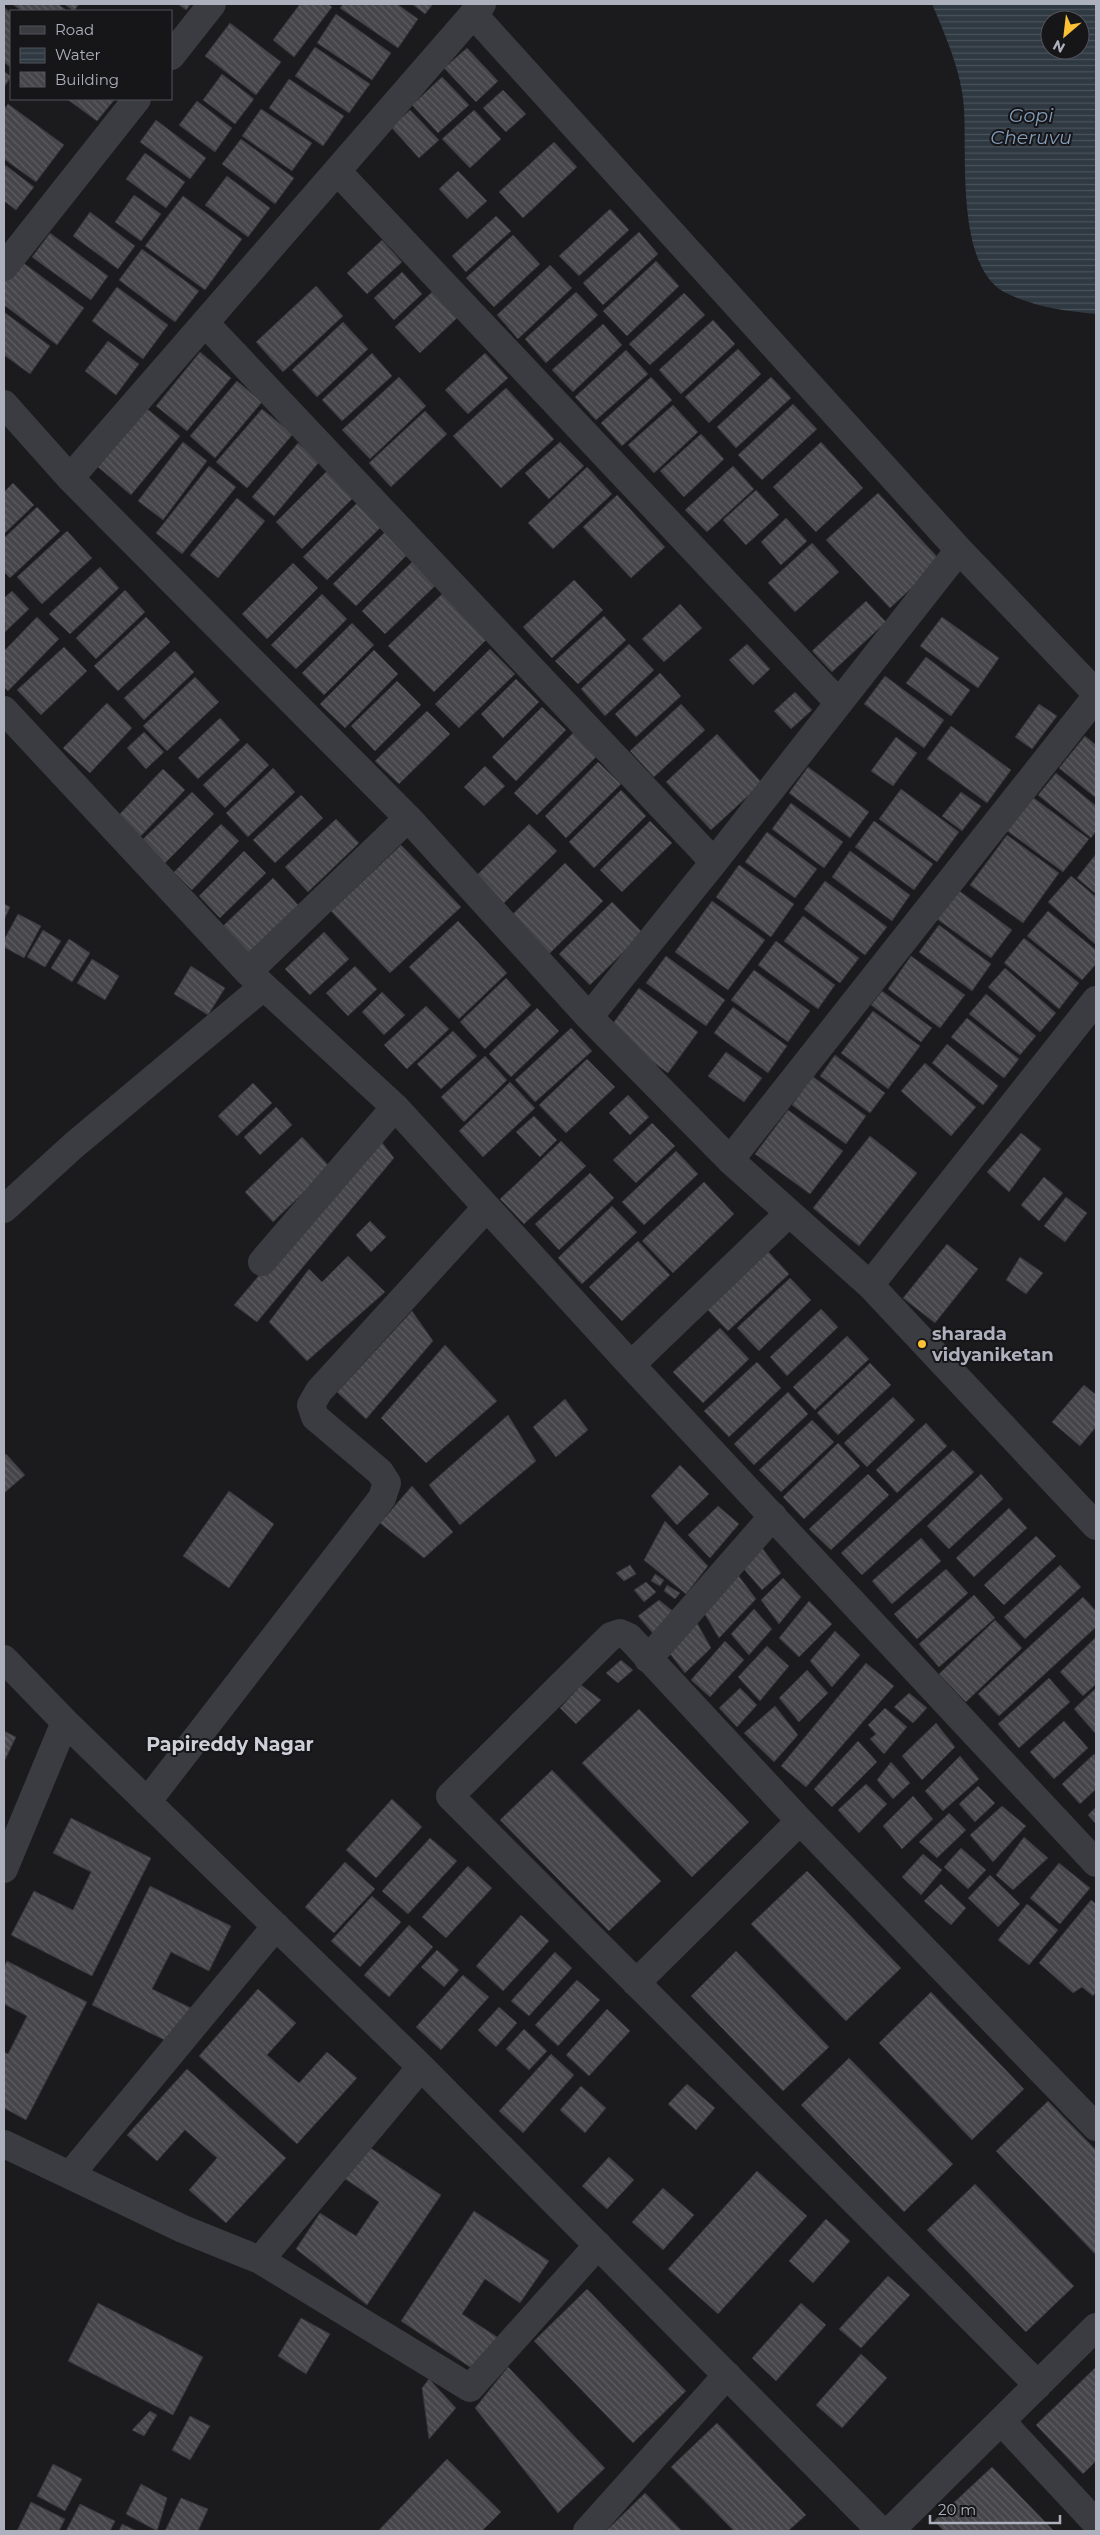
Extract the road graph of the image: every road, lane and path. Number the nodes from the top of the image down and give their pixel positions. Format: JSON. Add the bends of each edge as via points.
{"nodes":[{"id":1,"x":212,"y":4,"type":"edge"},
{"id":2,"x":478,"y":9,"type":"edge"},
{"id":3,"x":172,"y":55,"type":"edge"},
{"id":4,"x":136,"y":100,"type":"edge"},
{"id":5,"x":336,"y":171,"type":"junction"},
{"id":6,"x":4,"y":267,"type":"edge"},
{"id":7,"x":205,"y":322,"type":"junction"},
{"id":8,"x":4,"y":404,"type":"edge"},
{"id":9,"x":70,"y":478,"type":"junction"},
{"id":10,"x":959,"y":550,"type":"junction"},
{"id":11,"x":1096,"y":695,"type":"edge"},
{"id":12,"x":839,"y":703,"type":"junction"},
{"id":13,"x":4,"y":710,"type":"edge"},
{"id":14,"x":408,"y":818,"type":"junction"},
{"id":15,"x":714,"y":862,"type":"junction"},
{"id":16,"x":256,"y":979,"type":"junction"},
{"id":17,"x":1096,"y":1000,"type":"edge"},
{"id":18,"x":589,"y":1017,"type":"junction"},
{"id":19,"x":395,"y":1107,"type":"junction"},
{"id":20,"x":730,"y":1160,"type":"junction"},
{"id":21,"x":486,"y":1208,"type":"junction"},
{"id":22,"x":4,"y":1209,"type":"edge"},
{"id":23,"x":789,"y":1213,"type":"junction"},
{"id":24,"x":262,"y":1262,"type":"dead end"},
{"id":25,"x":870,"y":1285,"type":"junction"},
{"id":26,"x":631,"y":1365,"type":"junction"},
{"id":27,"x":773,"y":1516,"type":"junction"},
{"id":28,"x":1096,"y":1526,"type":"edge"},
{"id":29,"x":4,"y":1659,"type":"edge"},
{"id":30,"x":648,"y":1659,"type":"junction"},
{"id":31,"x":65,"y":1722,"type":"junction"},
{"id":32,"x":147,"y":1802,"type":"junction"},
{"id":33,"x":800,"y":1821,"type":"junction"},
{"id":34,"x":1096,"y":1863,"type":"edge"},
{"id":35,"x":4,"y":1869,"type":"edge"},
{"id":36,"x":276,"y":1926,"type":"junction"},
{"id":37,"x":636,"y":1983,"type":"junction"},
{"id":38,"x":421,"y":2067,"type":"junction"},
{"id":39,"x":1096,"y":2128,"type":"edge"},
{"id":40,"x":4,"y":2144,"type":"edge"},
{"id":41,"x":70,"y":2175,"type":"junction"},
{"id":42,"x":598,"y":2245,"type":"junction"},
{"id":43,"x":260,"y":2260,"type":"junction"},
{"id":44,"x":1096,"y":2327,"type":"edge"},
{"id":45,"x":727,"y":2375,"type":"junction"},
{"id":46,"x":1038,"y":2385,"type":"junction"},
{"id":47,"x":1001,"y":2421,"type":"junction"},
{"id":48,"x":1096,"y":2523,"type":"edge"},
{"id":49,"x":588,"y":2531,"type":"edge"},
{"id":50,"x":881,"y":2531,"type":"edge"},
{"id":51,"x":890,"y":2531,"type":"edge"}],
"edges":[{"from":1,"to":3,"type":"street"},
{"from":2,"to":5,"type":"street"},
{"from":2,"to":10,"type":"street"},
{"from":4,"to":6,"type":"street"},
{"from":5,"to":7,"type":"street"},
{"from":5,"to":12,"type":"street"},
{"from":7,"to":9,"type":"street"},
{"from":7,"to":15,"type":"street"},
{"from":8,"to":9,"type":"street"},
{"from":9,"to":14,"type":"street"},
{"from":10,"to":11,"type":"street"},
{"from":10,"to":12,"type":"street"},
{"from":11,"to":20,"type":"street"},
{"from":12,"to":15,"type":"street"},
{"from":13,"to":16,"type":"street"},
{"from":14,"to":16,"type":"street"},
{"from":14,"to":18,"type":"street"},
{"from":15,"to":18,"type":"street"},
{"from":16,"to":19,"type":"street"},
{"from":16,"to":22,"type":"street"},
{"from":17,"to":25,"type":"street"},
{"from":18,"to":20,"type":"street"},
{"from":19,"to":21,"type":"street"},
{"from":19,"to":24,"type":"street"},
{"from":20,"to":23,"type":"street"},
{"from":21,"to":26,"type":"street"},
{"from":21,"to":32,"type":"street","via":[[319,1391],[311,1405],[315,1417],[380,1472],[386,1483],[382,1498]]},
{"from":23,"to":25,"type":"street"},
{"from":23,"to":26,"type":"street"},
{"from":25,"to":28,"type":"street"},
{"from":26,"to":27,"type":"street"},
{"from":27,"to":30,"type":"street"},
{"from":27,"to":34,"type":"street"},
{"from":29,"to":31,"type":"street"},
{"from":30,"to":33,"type":"street"},
{"from":30,"to":37,"type":"street","via":[[629,1637],[620,1633],[611,1636],[450,1796]]},
{"from":31,"to":32,"type":"street"},
{"from":31,"to":35,"type":"street"},
{"from":32,"to":36,"type":"street"},
{"from":33,"to":37,"type":"street"},
{"from":33,"to":39,"type":"street"},
{"from":36,"to":38,"type":"street"},
{"from":36,"to":41,"type":"street"},
{"from":37,"to":46,"type":"street"},
{"from":38,"to":42,"type":"street"},
{"from":38,"to":43,"type":"street"},
{"from":40,"to":41,"type":"street"},
{"from":41,"to":43,"type":"street","via":[[183,2229]]},
{"from":42,"to":43,"type":"street","via":[[470,2388]]},
{"from":42,"to":45,"type":"street"},
{"from":44,"to":46,"type":"street"},
{"from":45,"to":49,"type":"street"},
{"from":45,"to":50,"type":"street"},
{"from":46,"to":47,"type":"street"},
{"from":47,"to":48,"type":"street"},
{"from":47,"to":51,"type":"street"}]}
